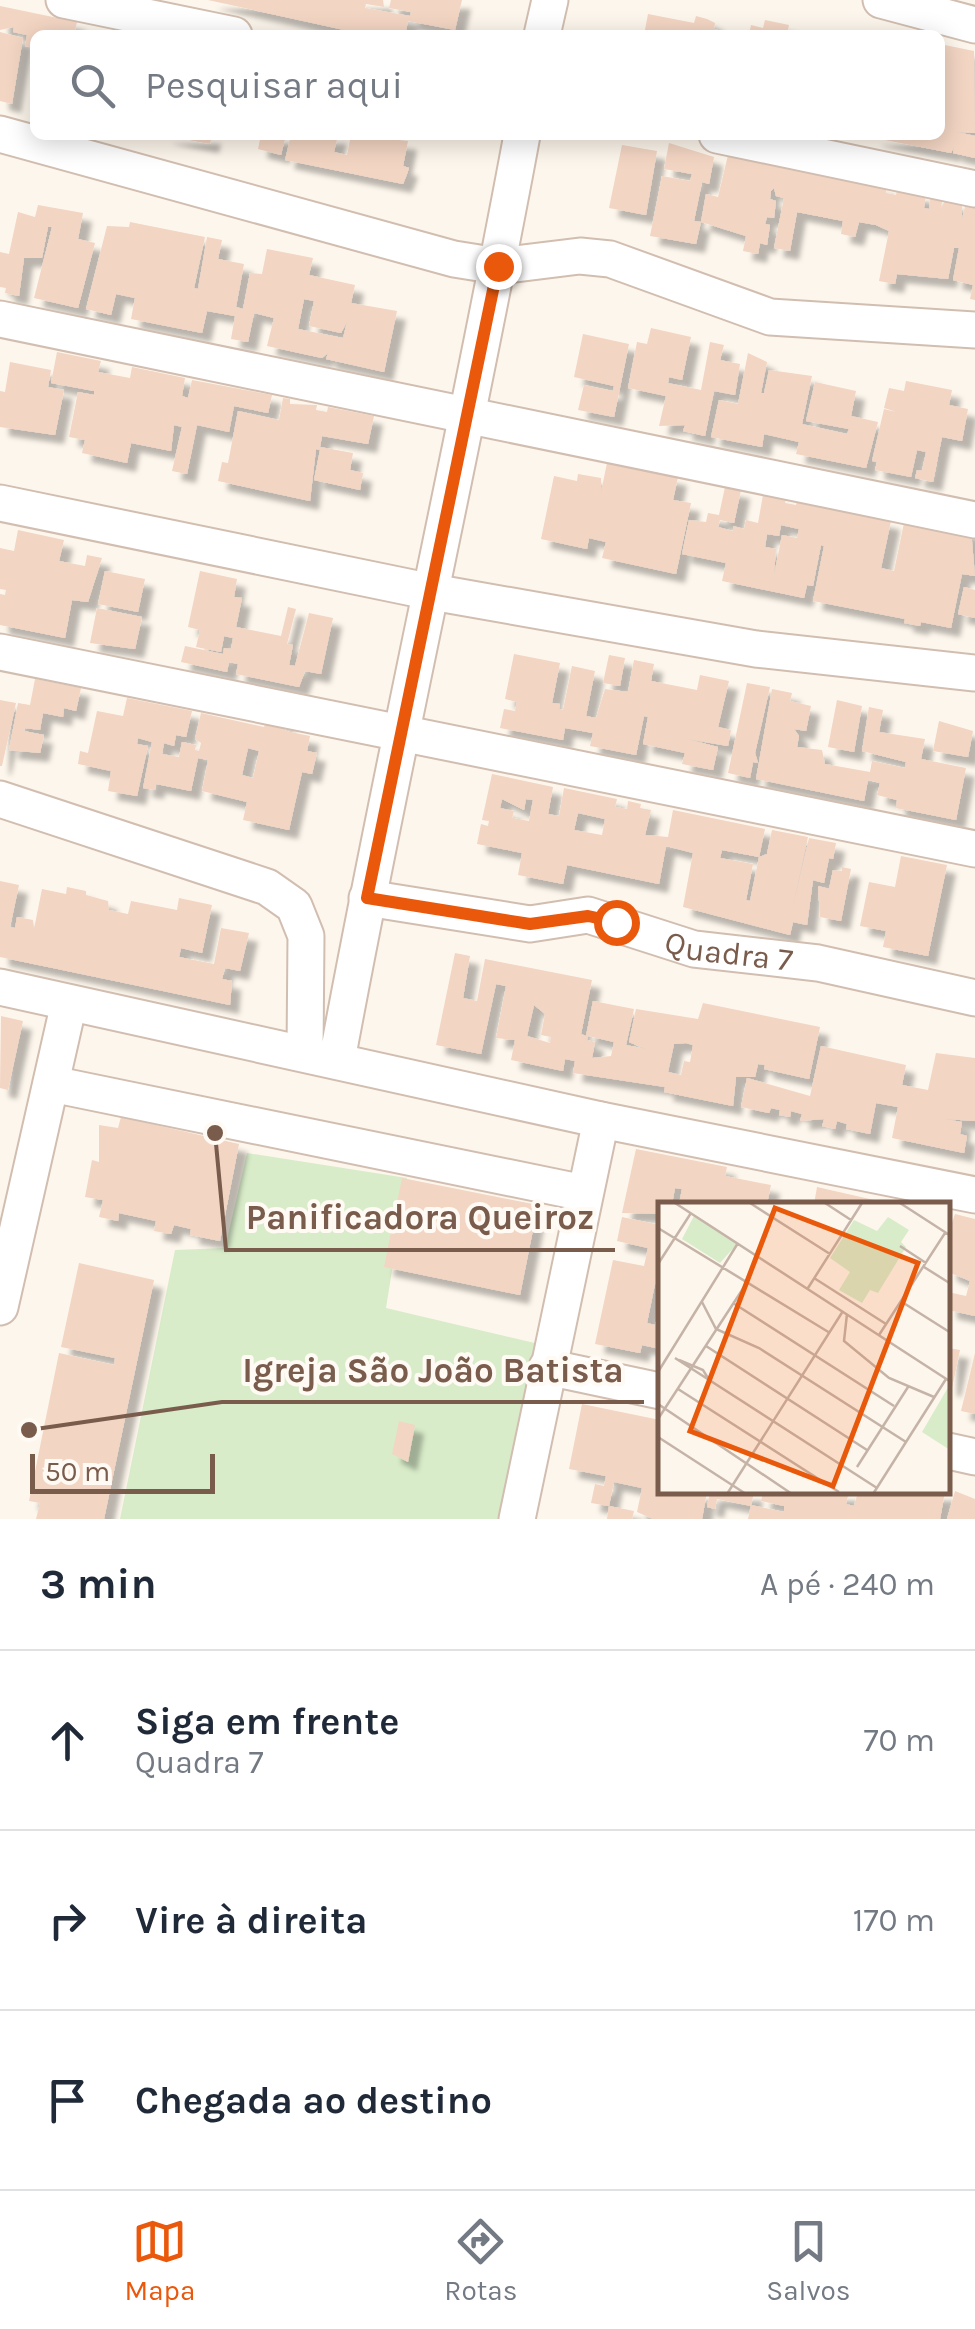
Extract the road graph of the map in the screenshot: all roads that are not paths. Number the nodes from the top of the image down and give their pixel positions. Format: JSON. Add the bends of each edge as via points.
{"nodes":[{"id":1,"x":64,"y":0,"type":"edge"},
{"id":2,"x":550,"y":0,"type":"edge"},
{"id":3,"x":881,"y":0,"type":"edge"},
{"id":4,"x":975,"y":25,"type":"edge"},
{"id":5,"x":210,"y":30,"type":"edge"},
{"id":6,"x":543,"y":30,"type":"edge"},
{"id":7,"x":0,"y":134,"type":"edge"},
{"id":8,"x":521,"y":140,"type":"edge"},
{"id":9,"x":741,"y":140,"type":"edge"},
{"id":10,"x":67,"y":152,"type":"junction"},
{"id":11,"x":0,"y":158,"type":"edge"},
{"id":12,"x":975,"y":188,"type":"edge"},
{"id":13,"x":498,"y":266,"type":"junction"},
{"id":14,"x":0,"y":319,"type":"edge"},
{"id":15,"x":967,"y":336,"type":"edge"},
{"id":16,"x":470,"y":413,"type":"junction"},
{"id":17,"x":0,"y":502,"type":"edge"},
{"id":18,"x":975,"y":520,"type":"edge"},
{"id":19,"x":432,"y":592,"type":"junction"},
{"id":20,"x":0,"y":652,"type":"edge"},
{"id":21,"x":975,"y":673,"type":"edge"},
{"id":22,"x":402,"y":734,"type":"junction"},
{"id":23,"x":0,"y":799,"type":"edge"},
{"id":24,"x":975,"y":849,"type":"edge"},
{"id":25,"x":367,"y":898,"type":"junction"},
{"id":26,"x":0,"y":988,"type":"edge"},
{"id":27,"x":975,"y":998,"type":"edge"},
{"id":28,"x":69,"y":1003,"type":"junction"},
{"id":29,"x":321,"y":1056,"type":"junction"},
{"id":30,"x":52,"y":1084,"type":"junction"},
{"id":31,"x":601,"y":1120,"type":"junction"},
{"id":32,"x":584,"y":1193,"type":"junction"},
{"id":33,"x":975,"y":1195,"type":"edge"},
{"id":34,"x":6,"y":1248,"type":"edge"},
{"id":35,"x":0,"y":1307,"type":"edge"},
{"id":36,"x":547,"y":1368,"type":"junction"},
{"id":37,"x":658,"y":1391,"type":"edge"},
{"id":38,"x":950,"y":1451,"type":"edge"},
{"id":39,"x":975,"y":1457,"type":"edge"},
{"id":40,"x":517,"y":1519,"type":"edge"}],
"edges":[{"from":1,"to":5,"type":"street"},
{"from":2,"to":6,"type":"street"},
{"from":3,"to":4,"type":"street"},
{"from":7,"to":10,"type":"street"},
{"from":8,"to":13,"type":"street"},
{"from":9,"to":12,"type":"street"},
{"from":10,"to":11,"type":"street"},
{"from":10,"to":13,"type":"street"},
{"from":13,"to":15,"type":"street","via":[[610,259],[770,317]]},
{"from":13,"to":16,"type":"street"},
{"from":14,"to":16,"type":"street"},
{"from":16,"to":18,"type":"street"},
{"from":16,"to":19,"type":"street"},
{"from":17,"to":19,"type":"street"},
{"from":19,"to":21,"type":"street","via":[[756,649]]},
{"from":19,"to":22,"type":"street"},
{"from":20,"to":22,"type":"street"},
{"from":22,"to":24,"type":"street"},
{"from":22,"to":25,"type":"street"},
{"from":23,"to":29,"type":"street","via":[[267,887],[294,906],[306,936]]},
{"from":25,"to":27,"type":"street","name":"Quadra 7","via":[[530,924],[588,916],[694,950],[818,963]]},
{"from":25,"to":29,"type":"street"},
{"from":26,"to":28,"type":"street"},
{"from":28,"to":29,"type":"street"},
{"from":28,"to":30,"type":"street"},
{"from":29,"to":31,"type":"street"},
{"from":30,"to":32,"type":"street"},
{"from":30,"to":34,"type":"street"},
{"from":31,"to":32,"type":"street"},
{"from":31,"to":33,"type":"street"},
{"from":32,"to":36,"type":"street"},
{"from":34,"to":35,"type":"street"},
{"from":36,"to":37,"type":"street"},
{"from":36,"to":40,"type":"street"},
{"from":38,"to":39,"type":"street"}]}
